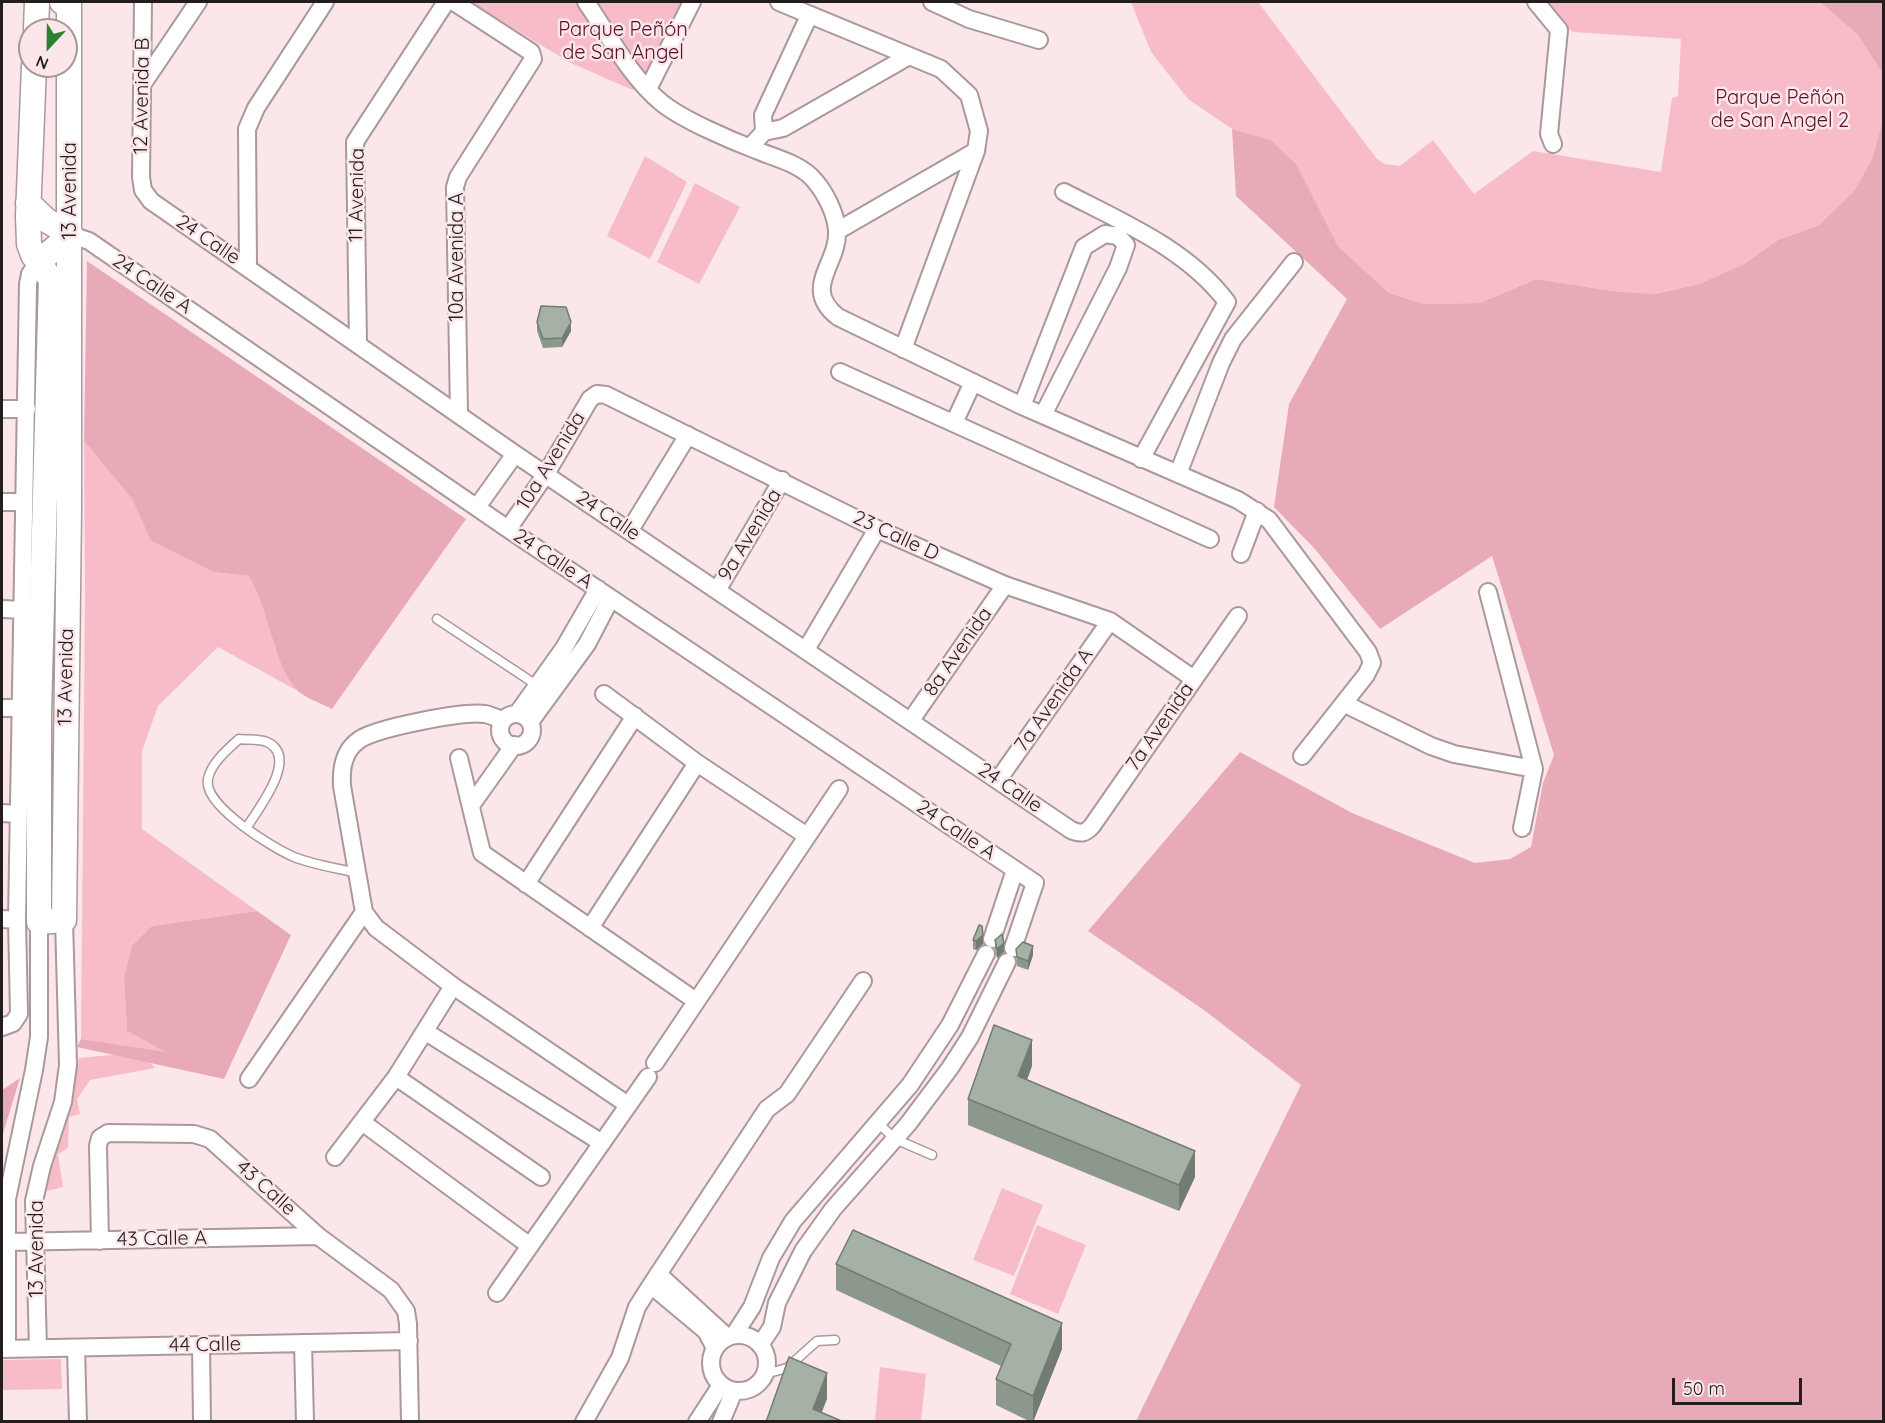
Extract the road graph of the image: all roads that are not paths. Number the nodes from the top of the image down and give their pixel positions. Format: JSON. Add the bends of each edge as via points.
{"nodes":[{"id":1,"x":37,"y":2,"type":"edge"},
{"id":2,"x":62,"y":2,"type":"edge"},
{"id":3,"x":69,"y":2,"type":"edge"},
{"id":4,"x":143,"y":2,"type":"edge"},
{"id":5,"x":198,"y":2,"type":"edge"},
{"id":6,"x":325,"y":2,"type":"edge"},
{"id":7,"x":446,"y":2,"type":"edge"},
{"id":8,"x":454,"y":2,"type":"edge"},
{"id":9,"x":586,"y":2,"type":"edge"},
{"id":10,"x":692,"y":2,"type":"edge"},
{"id":11,"x":779,"y":2,"type":"edge"},
{"id":12,"x":932,"y":2,"type":"edge"},
{"id":13,"x":1536,"y":2,"type":"edge"},
{"id":14,"x":809,"y":15,"type":"junction"},
{"id":15,"x":36,"y":18,"type":"edge"},
{"id":16,"x":1039,"y":40,"type":"dead end"},
{"id":17,"x":909,"y":56,"type":"junction"},
{"id":18,"x":33,"y":78,"type":"edge"},
{"id":19,"x":141,"y":85,"type":"junction"},
{"id":20,"x":648,"y":89,"type":"junction"},
{"id":21,"x":764,"y":132,"type":"junction"},
{"id":22,"x":1553,"y":144,"type":"dead end"},
{"id":23,"x":750,"y":147,"type":"junction"},
{"id":24,"x":976,"y":152,"type":"junction"},
{"id":25,"x":143,"y":190,"type":"joint"},
{"id":26,"x":1064,"y":192,"type":"dead end"},
{"id":27,"x":28,"y":203,"type":"junction"},
{"id":28,"x":837,"y":231,"type":"junction"},
{"id":29,"x":71,"y":235,"type":"junction"},
{"id":30,"x":38,"y":262,"type":"junction"},
{"id":31,"x":1294,"y":262,"type":"dead end"},
{"id":32,"x":248,"y":267,"type":"junction"},
{"id":33,"x":358,"y":343,"type":"junction"},
{"id":34,"x":903,"y":349,"type":"junction"},
{"id":35,"x":840,"y":372,"type":"dead end"},
{"id":36,"x":973,"y":382,"type":"junction"},
{"id":37,"x":597,"y":394,"type":"joint"},
{"id":38,"x":1022,"y":406,"type":"junction"},
{"id":39,"x":2,"y":409,"type":"edge"},
{"id":40,"x":27,"y":409,"type":"junction"},
{"id":41,"x":459,"y":413,"type":"junction"},
{"id":42,"x":1043,"y":415,"type":"junction"},
{"id":43,"x":954,"y":423,"type":"junction"},
{"id":44,"x":688,"y":435,"type":"junction"},
{"id":45,"x":515,"y":454,"type":"junction"},
{"id":46,"x":1141,"y":459,"type":"junction"},
{"id":47,"x":546,"y":474,"type":"junction"},
{"id":48,"x":1178,"y":474,"type":"junction"},
{"id":49,"x":782,"y":480,"type":"junction"},
{"id":50,"x":2,"y":502,"type":"edge"},
{"id":51,"x":24,"y":502,"type":"junction"},
{"id":52,"x":477,"y":507,"type":"junction"},
{"id":53,"x":1257,"y":511,"type":"junction"},
{"id":54,"x":508,"y":529,"type":"junction"},
{"id":55,"x":877,"y":529,"type":"junction"},
{"id":56,"x":630,"y":530,"type":"junction"},
{"id":57,"x":1210,"y":539,"type":"dead end"},
{"id":58,"x":1241,"y":554,"type":"dead end"},
{"id":59,"x":1005,"y":585,"type":"junction"},
{"id":60,"x":718,"y":589,"type":"junction"},
{"id":61,"x":1488,"y":592,"type":"dead end"},
{"id":62,"x":605,"y":594,"type":"junction"},
{"id":63,"x":2,"y":609,"type":"edge"},
{"id":64,"x":23,"y":610,"type":"junction"},
{"id":65,"x":1238,"y":616,"type":"dead end"},
{"id":66,"x":437,"y":619,"type":"dead end"},
{"id":67,"x":1110,"y":621,"type":"junction"},
{"id":68,"x":807,"y":648,"type":"junction"},
{"id":69,"x":1194,"y":679,"type":"junction"},
{"id":70,"x":538,"y":686,"type":"junction"},
{"id":71,"x":604,"y":694,"type":"dead end"},
{"id":72,"x":1345,"y":704,"type":"junction"},
{"id":73,"x":2,"y":708,"type":"edge"},
{"id":74,"x":21,"y":708,"type":"junction"},
{"id":75,"x":634,"y":716,"type":"junction"},
{"id":76,"x":517,"y":719,"type":"junction"},
{"id":77,"x":910,"y":720,"type":"junction"},
{"id":78,"x":514,"y":745,"type":"junction"},
{"id":79,"x":1302,"y":756,"type":"dead end"},
{"id":80,"x":459,"y":758,"type":"dead end"},
{"id":81,"x":697,"y":763,"type":"junction"},
{"id":82,"x":1534,"y":769,"type":"junction"},
{"id":83,"x":998,"y":780,"type":"junction"},
{"id":84,"x":839,"y":789,"type":"dead end"},
{"id":85,"x":472,"y":804,"type":"junction"},
{"id":86,"x":2,"y":813,"type":"edge"},
{"id":87,"x":19,"y":814,"type":"junction"},
{"id":88,"x":247,"y":827,"type":"junction"},
{"id":89,"x":1522,"y":828,"type":"dead end"},
{"id":90,"x":1079,"y":834,"type":"joint"},
{"id":91,"x":807,"y":836,"type":"junction"},
{"id":92,"x":1015,"y":870,"type":"junction"},
{"id":93,"x":358,"y":873,"type":"junction"},
{"id":94,"x":526,"y":884,"type":"junction"},
{"id":95,"x":364,"y":912,"type":"junction"},
{"id":96,"x":19,"y":920,"type":"edge"},
{"id":97,"x":64,"y":920,"type":"junction"},
{"id":98,"x":590,"y":928,"type":"junction"},
{"id":99,"x":863,"y":981,"type":"dead end"},
{"id":100,"x":453,"y":986,"type":"junction"},
{"id":101,"x":696,"y":1001,"type":"junction"},
{"id":102,"x":7,"y":1025,"type":"edge"},
{"id":103,"x":950,"y":1025,"type":"junction"},
{"id":104,"x":426,"y":1032,"type":"junction"},
{"id":105,"x":970,"y":1037,"type":"junction"},
{"id":106,"x":396,"y":1077,"type":"junction"},
{"id":107,"x":249,"y":1078,"type":"dead end"},
{"id":108,"x":628,"y":1105,"type":"junction"},
{"id":109,"x":362,"y":1122,"type":"junction"},
{"id":110,"x":879,"y":1122,"type":"junction"},
{"id":111,"x":896,"y":1139,"type":"junction"},
{"id":112,"x":602,"y":1143,"type":"junction"},
{"id":113,"x":932,"y":1155,"type":"dead end"},
{"id":114,"x":335,"y":1156,"type":"dead end"},
{"id":115,"x":541,"y":1177,"type":"dead end"},
{"id":116,"x":318,"y":1236,"type":"junction"},
{"id":117,"x":100,"y":1241,"type":"junction"},
{"id":118,"x":6,"y":1242,"type":"junction"},
{"id":119,"x":35,"y":1242,"type":"junction"},
{"id":120,"x":530,"y":1246,"type":"junction"},
{"id":121,"x":654,"y":1279,"type":"junction"},
{"id":122,"x":497,"y":1293,"type":"dead end"},
{"id":123,"x":726,"y":1340,"type":"junction"},
{"id":124,"x":835,"y":1340,"type":"dead end"},
{"id":125,"x":409,"y":1341,"type":"junction"},
{"id":126,"x":303,"y":1343,"type":"junction"},
{"id":127,"x":201,"y":1345,"type":"junction"},
{"id":128,"x":760,"y":1345,"type":"junction"},
{"id":129,"x":38,"y":1348,"type":"junction"},
{"id":130,"x":76,"y":1348,"type":"junction"},
{"id":131,"x":4,"y":1349,"type":"edge"},
{"id":132,"x":765,"y":1374,"type":"junction"},
{"id":133,"x":728,"y":1388,"type":"junction"},
{"id":134,"x":78,"y":1422,"type":"edge"},
{"id":135,"x":202,"y":1422,"type":"edge"},
{"id":136,"x":305,"y":1422,"type":"edge"},
{"id":137,"x":410,"y":1422,"type":"edge"},
{"id":138,"x":584,"y":1422,"type":"edge"},
{"id":139,"x":697,"y":1422,"type":"edge"},
{"id":140,"x":721,"y":1422,"type":"edge"}],
"edges":[{"from":1,"to":15,"type":"street"},
{"from":2,"to":3,"type":"street"},
{"from":3,"to":29,"type":"street","name":"13 Avenida"},
{"from":4,"to":19,"type":"street","name":"12 Avenida B"},
{"from":5,"to":19,"type":"street"},
{"from":6,"to":32,"type":"street","via":[[256,108],[247,129]]},
{"from":7,"to":33,"type":"street","name":"11 Avenida","via":[[355,142]]},
{"from":8,"to":41,"type":"street","name":"10a Avenida A","via":[[531,52],[533,59],[455,187]]},
{"from":9,"to":20,"type":"street"},
{"from":10,"to":20,"type":"street"},
{"from":11,"to":14,"type":"street"},
{"from":12,"to":16,"type":"street","via":[[969,19]]},
{"from":13,"to":22,"type":"street","via":[[1559,30],[1549,134]]},
{"from":14,"to":17,"type":"street"},
{"from":14,"to":21,"type":"street","via":[[763,115]]},
{"from":17,"to":21,"type":"street","via":[[783,128]]},
{"from":17,"to":24,"type":"street","via":[[941,69],[969,95],[979,131]]},
{"from":18,"to":27,"type":"street","name":"13 Avenida"},
{"from":19,"to":25,"type":"street","name":"12 Avenida B"},
{"from":20,"to":23,"type":"street","via":[[673,110]]},
{"from":21,"to":23,"type":"street"},
{"from":23,"to":28,"type":"street","via":[[813,178],[826,195]]},
{"from":24,"to":28,"type":"street"},
{"from":24,"to":34,"type":"street"},
{"from":25,"to":32,"type":"street","name":"24 Calle","via":[[151,201]]},
{"from":26,"to":46,"type":"street","via":[[1159,242],[1193,266],[1227,302]]},
{"from":27,"to":29,"type":"street"},
{"from":27,"to":30,"type":"street","name":"13 Avenida","via":[[29,244]]},
{"from":28,"to":34,"type":"street","via":[[823,280],[821,296],[826,308]]},
{"from":29,"to":30,"type":"street"},
{"from":29,"to":52,"type":"street","name":"24 Calle A","via":[[89,241]]},
{"from":29,"to":97,"type":"street","name":"13 Avenida"},
{"from":30,"to":40,"type":"street","via":[[28,284]]},
{"from":30,"to":96,"type":"street","name":"13 Avenida","via":[[51,279],[39,713]]},
{"from":31,"to":48,"type":"street","via":[[1233,339]]},
{"from":32,"to":33,"type":"street","name":"24 Calle"},
{"from":33,"to":41,"type":"street","name":"24 Calle"},
{"from":34,"to":36,"type":"street"},
{"from":35,"to":43,"type":"street"},
{"from":36,"to":38,"type":"street"},
{"from":36,"to":43,"type":"street"},
{"from":37,"to":44,"type":"street","name":"23 Calle D"},
{"from":37,"to":47,"type":"street","name":"10a Avenida","via":[[590,399]]},
{"from":38,"to":42,"type":"street"},
{"from":38,"to":42,"type":"street","via":[[1084,247],[1105,234],[1118,236],[1126,245],[1118,268]]},
{"from":39,"to":40,"type":"street"},
{"from":40,"to":51,"type":"street"},
{"from":41,"to":45,"type":"street","name":"24 Calle"},
{"from":42,"to":46,"type":"street"},
{"from":43,"to":57,"type":"street"},
{"from":44,"to":49,"type":"street","name":"23 Calle D"},
{"from":44,"to":56,"type":"street"},
{"from":45,"to":47,"type":"street","name":"24 Calle"},
{"from":45,"to":52,"type":"street","name":"10a Avenida"},
{"from":46,"to":48,"type":"street"},
{"from":47,"to":54,"type":"street","name":"10a Avenida"},
{"from":47,"to":56,"type":"street","name":"24 Calle"},
{"from":48,"to":53,"type":"street"},
{"from":49,"to":55,"type":"street","name":"23 Calle D"},
{"from":49,"to":60,"type":"street","name":"9a Avenida"},
{"from":50,"to":51,"type":"street"},
{"from":51,"to":64,"type":"street"},
{"from":52,"to":54,"type":"street","name":"24 Calle A"},
{"from":53,"to":58,"type":"street"},
{"from":53,"to":72,"type":"street","via":[[1281,534],[1368,652],[1372,663]]},
{"from":54,"to":62,"type":"street","name":"24 Calle A"},
{"from":55,"to":59,"type":"street","name":"23 Calle D"},
{"from":55,"to":68,"type":"street"},
{"from":56,"to":60,"type":"street","name":"24 Calle"},
{"from":59,"to":67,"type":"street","name":"23 Calle D"},
{"from":59,"to":77,"type":"street","name":"8a Avenida"},
{"from":60,"to":68,"type":"street","name":"24 Calle"},
{"from":61,"to":82,"type":"street"},
{"from":62,"to":70,"type":"street"},
{"from":62,"to":76,"type":"street","via":[[587,644]]},
{"from":62,"to":92,"type":"street","name":"24 Calle A"},
{"from":63,"to":64,"type":"street"},
{"from":64,"to":74,"type":"street"},
{"from":65,"to":69,"type":"street","name":"7a Avenida"},
{"from":66,"to":70,"type":"lane"},
{"from":67,"to":69,"type":"street","name":"23 Calle D"},
{"from":67,"to":83,"type":"street","name":"7a Avenida A"},
{"from":68,"to":77,"type":"street","name":"24 Calle"},
{"from":69,"to":90,"type":"street","name":"7a Avenida","via":[[1092,826]]},
{"from":70,"to":76,"type":"street"},
{"from":71,"to":75,"type":"street"},
{"from":72,"to":79,"type":"street"},
{"from":72,"to":82,"type":"street","via":[[1454,754]]},
{"from":73,"to":74,"type":"street"},
{"from":74,"to":87,"type":"street"},
{"from":75,"to":81,"type":"street"},
{"from":75,"to":94,"type":"street"},
{"from":76,"to":78,"type":"street","via":[[502,736]]},
{"from":76,"to":78,"type":"street","via":[[532,732],[527,741]]},
{"from":76,"to":93,"type":"street","via":[[486,714],[439,718],[359,740],[341,768]]},
{"from":77,"to":83,"type":"street","name":"24 Calle"},
{"from":78,"to":85,"type":"street"},
{"from":80,"to":85,"type":"street"},
{"from":81,"to":91,"type":"street"},
{"from":81,"to":98,"type":"street"},
{"from":82,"to":89,"type":"street"},
{"from":83,"to":90,"type":"street","name":"24 Calle"},
{"from":84,"to":91,"type":"street"},
{"from":85,"to":94,"type":"street","via":[[482,853]]},
{"from":86,"to":87,"type":"street"},
{"from":87,"to":96,"type":"street"},
{"from":88,"to":88,"type":"lane","via":[[225,812],[210,794],[208,779],[222,754],[239,739],[268,742],[278,753],[280,768]]},
{"from":88,"to":93,"type":"lane","via":[[292,856]]},
{"from":91,"to":101,"type":"street"},
{"from":92,"to":103,"type":"street","via":[[989,946]]},
{"from":92,"to":105,"type":"street","name":"24 Calle A","via":[[1035,883],[1010,955]]},
{"from":93,"to":95,"type":"street"},
{"from":94,"to":98,"type":"street"},
{"from":95,"to":100,"type":"street","via":[[376,928]]},
{"from":95,"to":107,"type":"street"},
{"from":96,"to":97,"type":"street"},
{"from":96,"to":102,"type":"street","via":[[19,1014]]},
{"from":96,"to":118,"type":"street","name":"13 Avenida","via":[[39,1037],[7,1198]]},
{"from":97,"to":119,"type":"street","name":"13 Avenida","via":[[68,1065],[63,1102],[34,1202]]},
{"from":98,"to":101,"type":"street"},
{"from":99,"to":121,"type":"street","via":[[787,1094],[767,1108]]},
{"from":100,"to":104,"type":"street"},
{"from":100,"to":108,"type":"street"},
{"from":101,"to":108,"type":"street"},
{"from":103,"to":105,"type":"street"},
{"from":103,"to":110,"type":"street","via":[[910,1085]]},
{"from":104,"to":106,"type":"street"},
{"from":104,"to":112,"type":"street"},
{"from":105,"to":111,"type":"street"},
{"from":106,"to":109,"type":"street"},
{"from":106,"to":115,"type":"street"},
{"from":108,"to":112,"type":"street"},
{"from":109,"to":114,"type":"street"},
{"from":109,"to":120,"type":"street"},
{"from":110,"to":111,"type":"lane"},
{"from":110,"to":123,"type":"street","via":[[793,1221],[771,1258],[752,1307]]},
{"from":111,"to":113,"type":"lane"},
{"from":111,"to":128,"type":"street","via":[[833,1209],[803,1251],[777,1303],[772,1327]]},
{"from":112,"to":120,"type":"street"},
{"from":116,"to":117,"type":"street","name":"43 Calle A"},
{"from":116,"to":117,"type":"street","name":"43 Calle","via":[[205,1136],[108,1133],[100,1138],[98,1146]]},
{"from":116,"to":125,"type":"street","name":"43 Calle","via":[[391,1290],[406,1311]]},
{"from":117,"to":119,"type":"street","name":"43 Calle A"},
{"from":118,"to":119,"type":"street","name":"43 Calle A"},
{"from":118,"to":131,"type":"street","name":"13 Avenida"},
{"from":119,"to":129,"type":"street","name":"13 Avenida"},
{"from":120,"to":122,"type":"street"},
{"from":121,"to":123,"type":"street"},
{"from":121,"to":138,"type":"street","via":[[638,1307],[620,1358]]},
{"from":123,"to":128,"type":"street","via":[[748,1337]]},
{"from":123,"to":133,"type":"street","via":[[711,1366]]},
{"from":124,"to":132,"type":"lane","via":[[817,1341],[787,1368]]},
{"from":125,"to":126,"type":"street","name":"44 Calle"},
{"from":125,"to":137,"type":"street"},
{"from":126,"to":127,"type":"street","name":"44 Calle"},
{"from":126,"to":136,"type":"street"},
{"from":127,"to":130,"type":"street","name":"44 Calle"},
{"from":127,"to":135,"type":"street"},
{"from":128,"to":132,"type":"street","via":[[767,1359]]},
{"from":129,"to":130,"type":"street","name":"44 Calle"},
{"from":129,"to":131,"type":"street","name":"44 Calle"},
{"from":130,"to":134,"type":"street"},
{"from":132,"to":133,"type":"street","via":[[756,1386]]},
{"from":133,"to":139,"type":"street"},
{"from":133,"to":140,"type":"street"}]}
